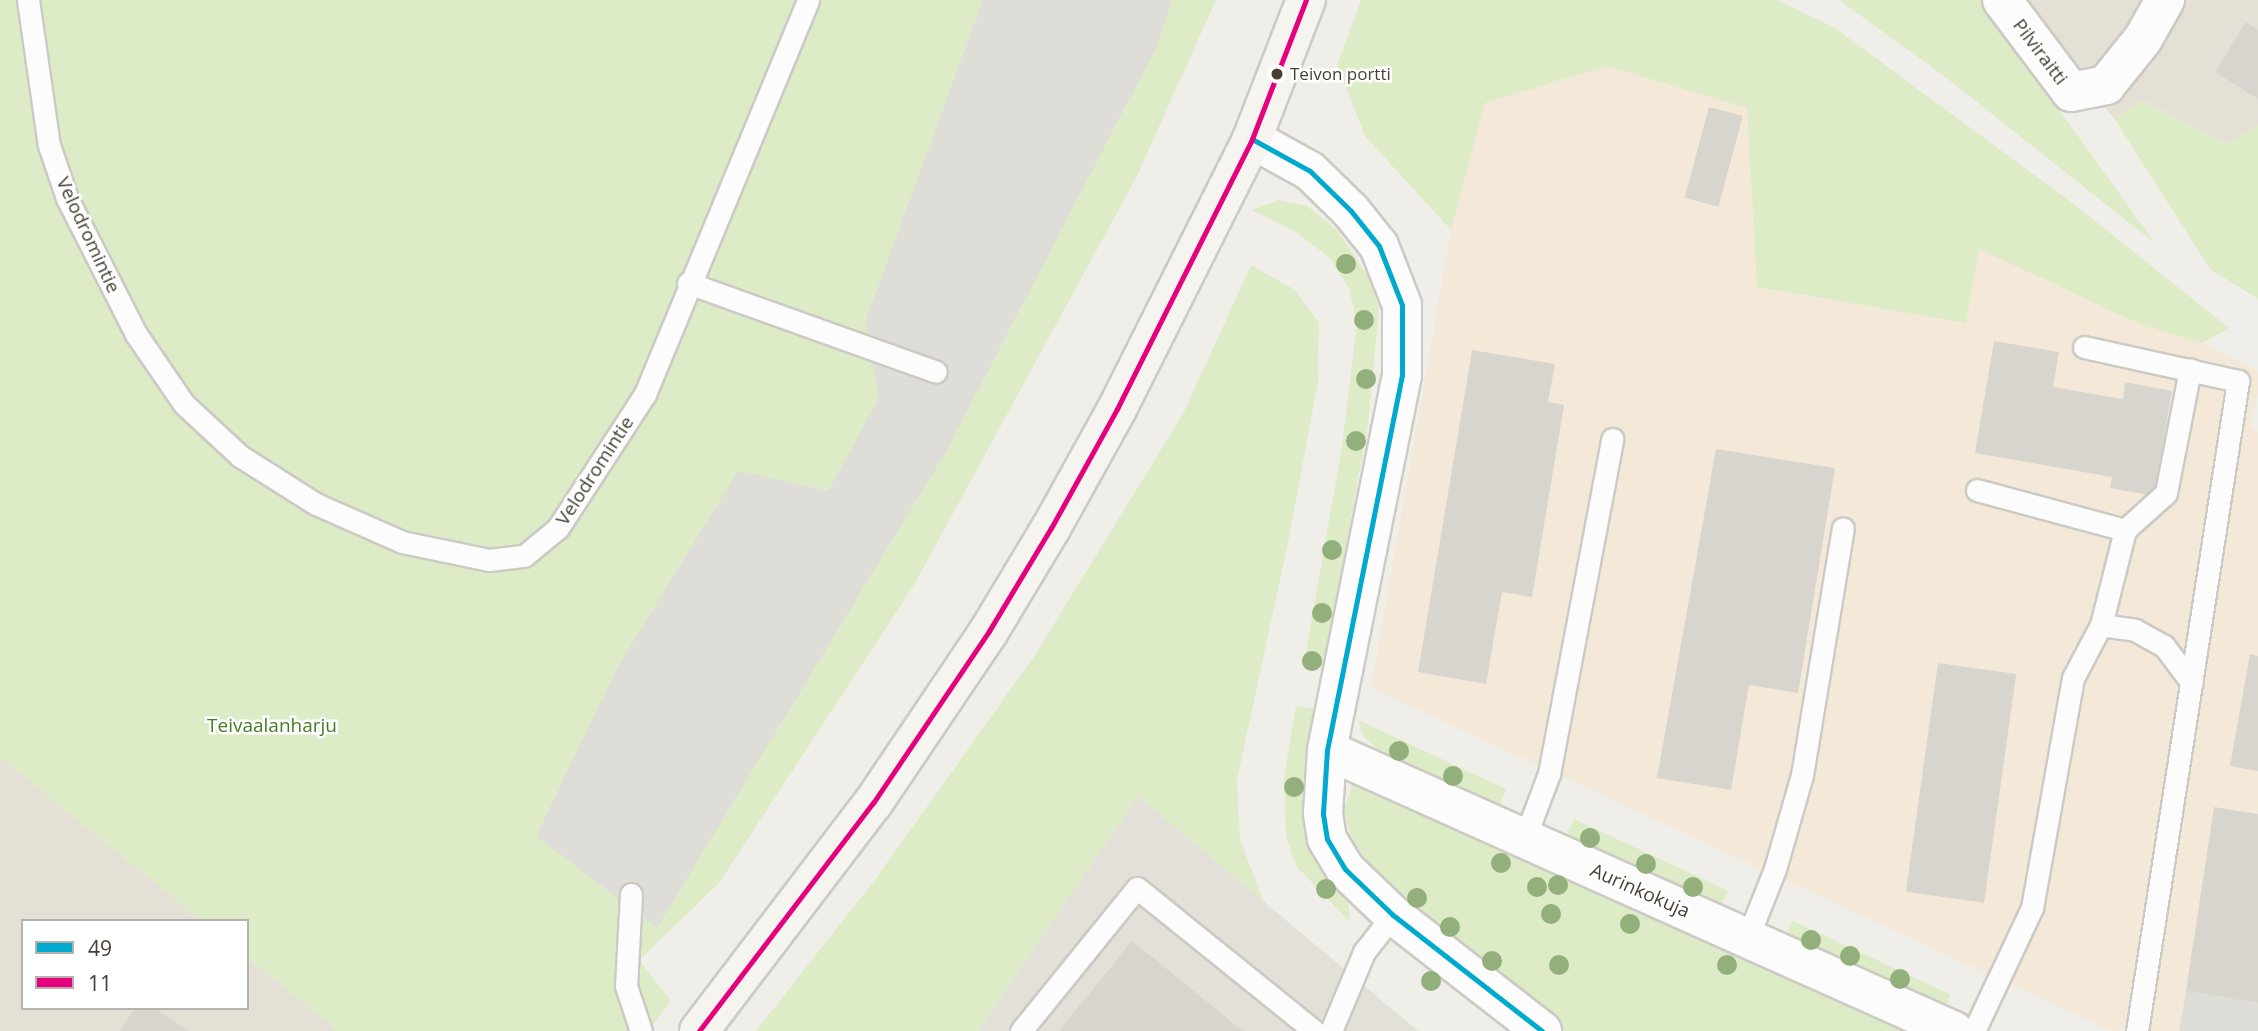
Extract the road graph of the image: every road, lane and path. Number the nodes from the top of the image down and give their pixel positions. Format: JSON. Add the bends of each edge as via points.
{"nodes":[{"id":1,"x":28,"y":0,"type":"edge"},
{"id":2,"x":808,"y":0,"type":"edge"},
{"id":3,"x":1306,"y":0,"type":"edge"},
{"id":4,"x":2002,"y":0,"type":"edge"},
{"id":5,"x":2165,"y":0,"type":"edge"},
{"id":6,"x":1252,"y":139,"type":"junction"},
{"id":7,"x":688,"y":283,"type":"junction"},
{"id":8,"x":2084,"y":347,"type":"dead end"},
{"id":9,"x":2190,"y":369,"type":"junction"},
{"id":10,"x":936,"y":372,"type":"dead end"},
{"id":11,"x":1612,"y":439,"type":"dead end"},
{"id":12,"x":1978,"y":489,"type":"dead end"},
{"id":13,"x":1843,"y":528,"type":"dead end"},
{"id":14,"x":2125,"y":530,"type":"junction"},
{"id":15,"x":2101,"y":625,"type":"junction"},
{"id":16,"x":2192,"y":683,"type":"junction"},
{"id":17,"x":1327,"y":750,"type":"junction"},
{"id":18,"x":1524,"y":840,"type":"junction"},
{"id":19,"x":631,"y":894,"type":"dead end"},
{"id":20,"x":1392,"y":915,"type":"junction"},
{"id":21,"x":1747,"y":939,"type":"junction"},
{"id":22,"x":641,"y":1031,"type":"edge"},
{"id":23,"x":699,"y":1031,"type":"edge"},
{"id":24,"x":1021,"y":1031,"type":"edge"},
{"id":25,"x":1314,"y":1031,"type":"edge"},
{"id":26,"x":1331,"y":1031,"type":"edge"},
{"id":27,"x":1542,"y":1031,"type":"edge"},
{"id":28,"x":1954,"y":1031,"type":"edge"},
{"id":29,"x":1974,"y":1031,"type":"edge"},
{"id":30,"x":2137,"y":1031,"type":"edge"}],
"edges":[{"from":1,"to":7,"type":"lane","name":"Velodromintie","via":[[49,145],[67,198],[136,334],[184,404],[240,456],[316,504],[402,542],[489,561],[524,556],[542,543],[573,512],[645,394]]},
{"from":2,"to":7,"type":"lane","name":"Velodromintie"},
{"from":3,"to":6,"type":"main road"},
{"from":4,"to":5,"type":"street","name":"Pilviraitti","via":[[2071,92],[2106,85],[2143,39]]},
{"from":6,"to":17,"type":"street","via":[[1310,171],[1351,211],[1379,246],[1402,305],[1402,375]]},
{"from":6,"to":23,"type":"main road","via":[[1117,409],[989,631],[873,803]]},
{"from":7,"to":10,"type":"lane"},
{"from":8,"to":9,"type":"lane"},
{"from":9,"to":14,"type":"lane","via":[[2166,493]]},
{"from":9,"to":16,"type":"lane","via":[[2238,381]]},
{"from":11,"to":18,"type":"lane","via":[[1549,774]]},
{"from":12,"to":14,"type":"lane"},
{"from":13,"to":21,"type":"lane","via":[[1802,775],[1775,869]]},
{"from":14,"to":15,"type":"lane"},
{"from":15,"to":16,"type":"lane","via":[[2135,630],[2164,646]]},
{"from":15,"to":29,"type":"lane","via":[[2073,678],[2032,908]]},
{"from":16,"to":30,"type":"lane"},
{"from":17,"to":18,"type":"street","name":"Aurinkokuja"},
{"from":17,"to":20,"type":"street","via":[[1323,814],[1327,839],[1345,869]]},
{"from":18,"to":21,"type":"street","name":"Aurinkokuja"},
{"from":19,"to":22,"type":"lane","via":[[626,986]]},
{"from":20,"to":26,"type":"lane","via":[[1364,952]]},
{"from":20,"to":27,"type":"street"},
{"from":21,"to":28,"type":"street","name":"Aurinkokuja"},
{"from":24,"to":25,"type":"lane","via":[[1137,888]]}]}
